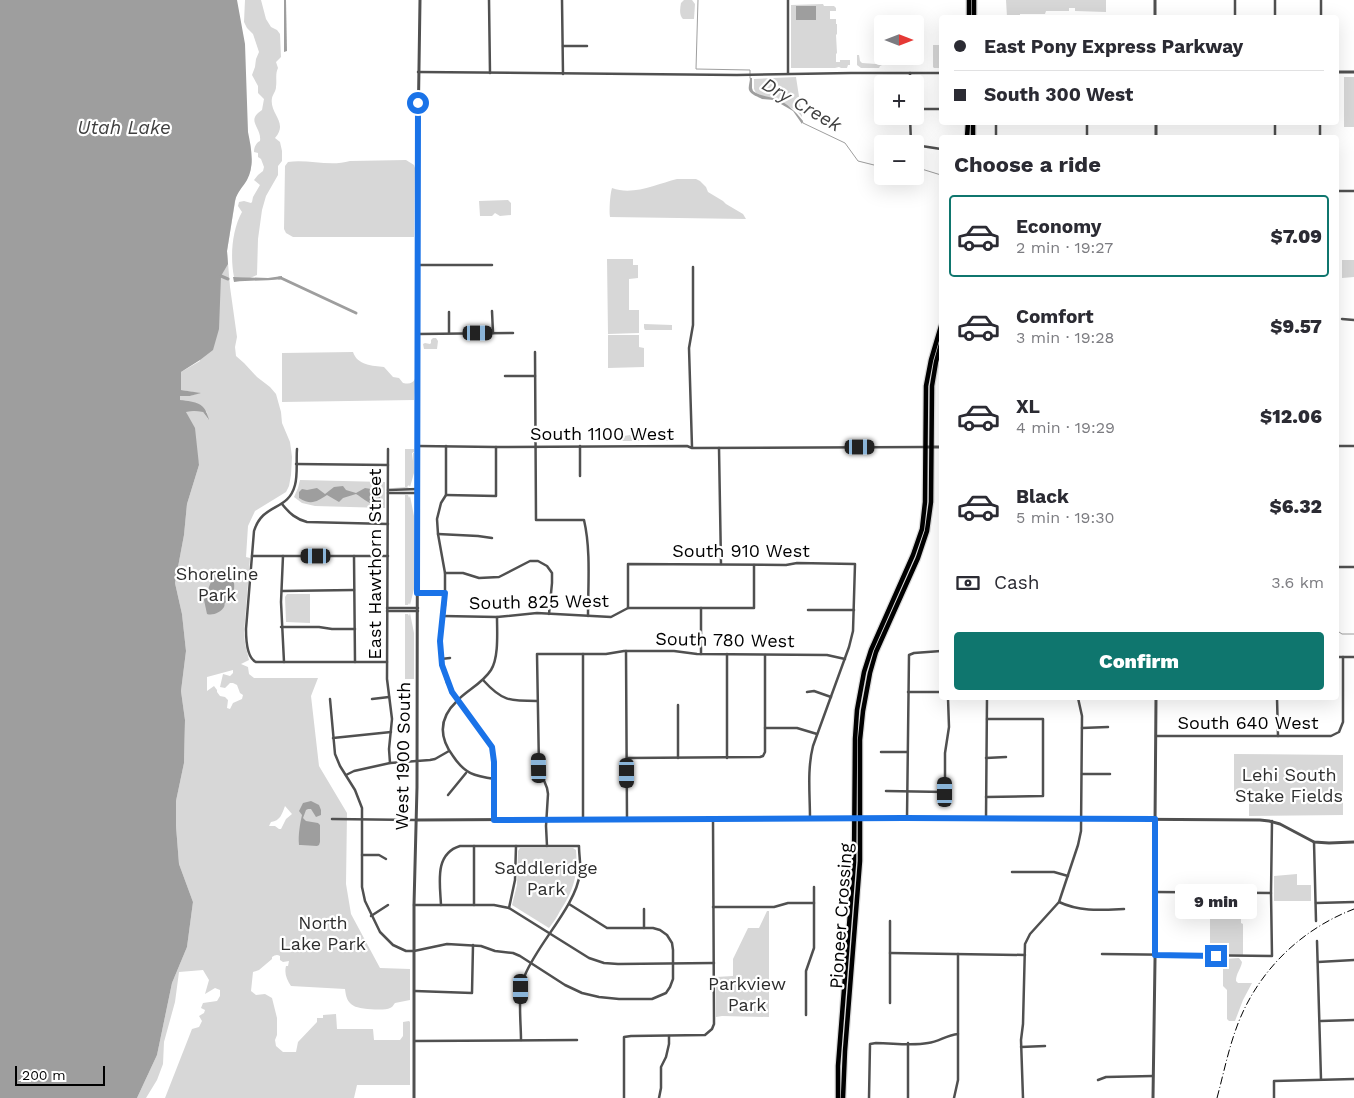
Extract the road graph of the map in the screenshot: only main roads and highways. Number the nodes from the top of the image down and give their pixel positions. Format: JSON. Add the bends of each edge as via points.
{"nodes":[{"id":1,"x":969,"y":0,"type":"edge"},
{"id":2,"x":974,"y":0,"type":"edge"},
{"id":3,"x":968,"y":15,"type":"edge"},
{"id":4,"x":974,"y":15,"type":"edge"},
{"id":5,"x":939,"y":333,"type":"edge"},
{"id":6,"x":939,"y":351,"type":"edge"},
{"id":7,"x":928,"y":438,"type":"junction"},
{"id":8,"x":858,"y":819,"type":"junction"},
{"id":9,"x":838,"y":1098,"type":"edge"},
{"id":10,"x":843,"y":1098,"type":"edge"}],
"edges":[{"from":1,"to":3,"type":"highway"},
{"from":2,"to":4,"type":"highway"},
{"from":5,"to":7,"type":"highway","via":[[927,379]]},
{"from":6,"to":7,"type":"highway","via":[[934,368]]},
{"from":7,"to":8,"type":"highway","name":"Pioneer Crossing","via":[[922,529],[870,650],[860,692],[855,739]]},
{"from":8,"to":9,"type":"highway","name":"Pioneer Crossing"},
{"from":8,"to":10,"type":"highway","name":"Pioneer Crossing","via":[[859,881]]}]}
